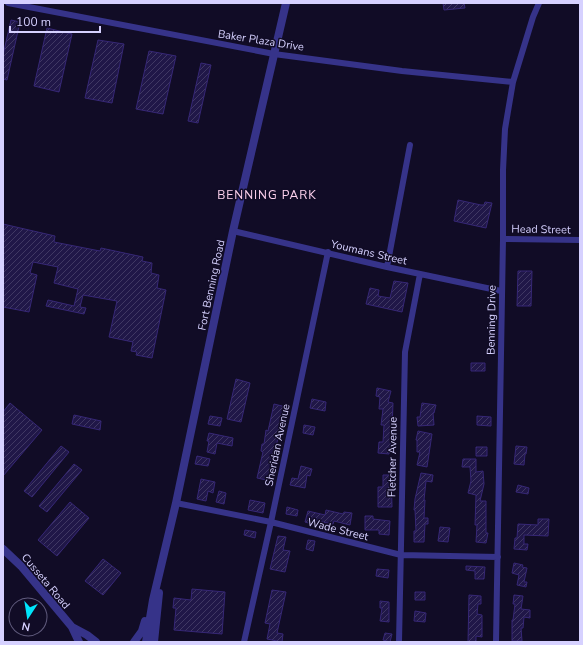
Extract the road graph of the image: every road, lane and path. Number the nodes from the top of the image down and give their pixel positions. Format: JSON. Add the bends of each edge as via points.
{"nodes":[{"id":1,"x":8,"y":3,"type":"edge"},
{"id":2,"x":286,"y":3,"type":"edge"},
{"id":3,"x":539,"y":3,"type":"edge"},
{"id":4,"x":274,"y":54,"type":"junction"},
{"id":5,"x":513,"y":82,"type":"junction"},
{"id":6,"x":410,"y":145,"type":"dead end"},
{"id":7,"x":233,"y":231,"type":"junction"},
{"id":8,"x":503,"y":239,"type":"junction"},
{"id":9,"x":580,"y":240,"type":"edge"},
{"id":10,"x":328,"y":252,"type":"junction"},
{"id":11,"x":387,"y":267,"type":"junction"},
{"id":12,"x":420,"y":274,"type":"junction"},
{"id":13,"x":501,"y":291,"type":"junction"},
{"id":14,"x":176,"y":503,"type":"junction"},
{"id":15,"x":271,"y":522,"type":"junction"},
{"id":16,"x":3,"y":549,"type":"edge"},
{"id":17,"x":401,"y":555,"type":"junction"},
{"id":18,"x":498,"y":557,"type":"junction"},
{"id":19,"x":160,"y":572,"type":"junction"},
{"id":20,"x":153,"y":600,"type":"junction"},
{"id":21,"x":72,"y":628,"type":"junction"},
{"id":22,"x":79,"y":642,"type":"edge"},
{"id":23,"x":96,"y":642,"type":"edge"},
{"id":24,"x":134,"y":642,"type":"edge"},
{"id":25,"x":146,"y":642,"type":"edge"},
{"id":26,"x":154,"y":642,"type":"edge"},
{"id":27,"x":244,"y":642,"type":"edge"},
{"id":28,"x":399,"y":642,"type":"edge"},
{"id":29,"x":496,"y":642,"type":"edge"}],
"edges":[{"from":1,"to":4,"type":"street","name":"Baker Plaza Drive"},
{"from":2,"to":4,"type":"street","name":"Fort Benning Road"},
{"from":3,"to":5,"type":"street","name":"Benning Drive"},
{"from":4,"to":5,"type":"street","name":"Baker Plaza Drive"},
{"from":4,"to":7,"type":"street","name":"Fort Benning Road"},
{"from":5,"to":8,"type":"street","name":"Benning Drive","via":[[505,136]]},
{"from":6,"to":11,"type":"street"},
{"from":7,"to":10,"type":"street","name":"Youmans Street"},
{"from":7,"to":14,"type":"street","name":"Fort Benning Road"},
{"from":8,"to":9,"type":"street","name":"Head Street"},
{"from":8,"to":13,"type":"street","name":"Benning Drive"},
{"from":10,"to":11,"type":"street","name":"Youmans Street"},
{"from":10,"to":15,"type":"street","name":"Sheridan Avenue"},
{"from":11,"to":12,"type":"street","name":"Youmans Street"},
{"from":12,"to":13,"type":"street","name":"Youmans Street"},
{"from":12,"to":17,"type":"street","name":"Fletcher Avenue","via":[[405,352]]},
{"from":13,"to":18,"type":"street","name":"Benning Drive"},
{"from":14,"to":15,"type":"street","name":"Wade Street"},
{"from":14,"to":19,"type":"street","name":"Fort Benning Road"},
{"from":15,"to":17,"type":"street","name":"Wade Street"},
{"from":15,"to":27,"type":"street","name":"Sheridan Avenue"},
{"from":16,"to":21,"type":"street","name":"Cusseta Road","via":[[21,566]]},
{"from":17,"to":18,"type":"street","name":"Wade Street"},
{"from":17,"to":28,"type":"street","name":"Fletcher Avenue"},
{"from":18,"to":29,"type":"street","name":"Benning Drive"},
{"from":19,"to":20,"type":"street","name":"Fort Benning Road"},
{"from":19,"to":26,"type":"street","name":"Fort Benning Road"},
{"from":20,"to":24,"type":"street","via":[[142,631]]},
{"from":20,"to":25,"type":"street","name":"Fort Benning Road"},
{"from":21,"to":22,"type":"street","name":"Cusseta Road"},
{"from":21,"to":23,"type":"street","name":"Cusseta Road"}]}
